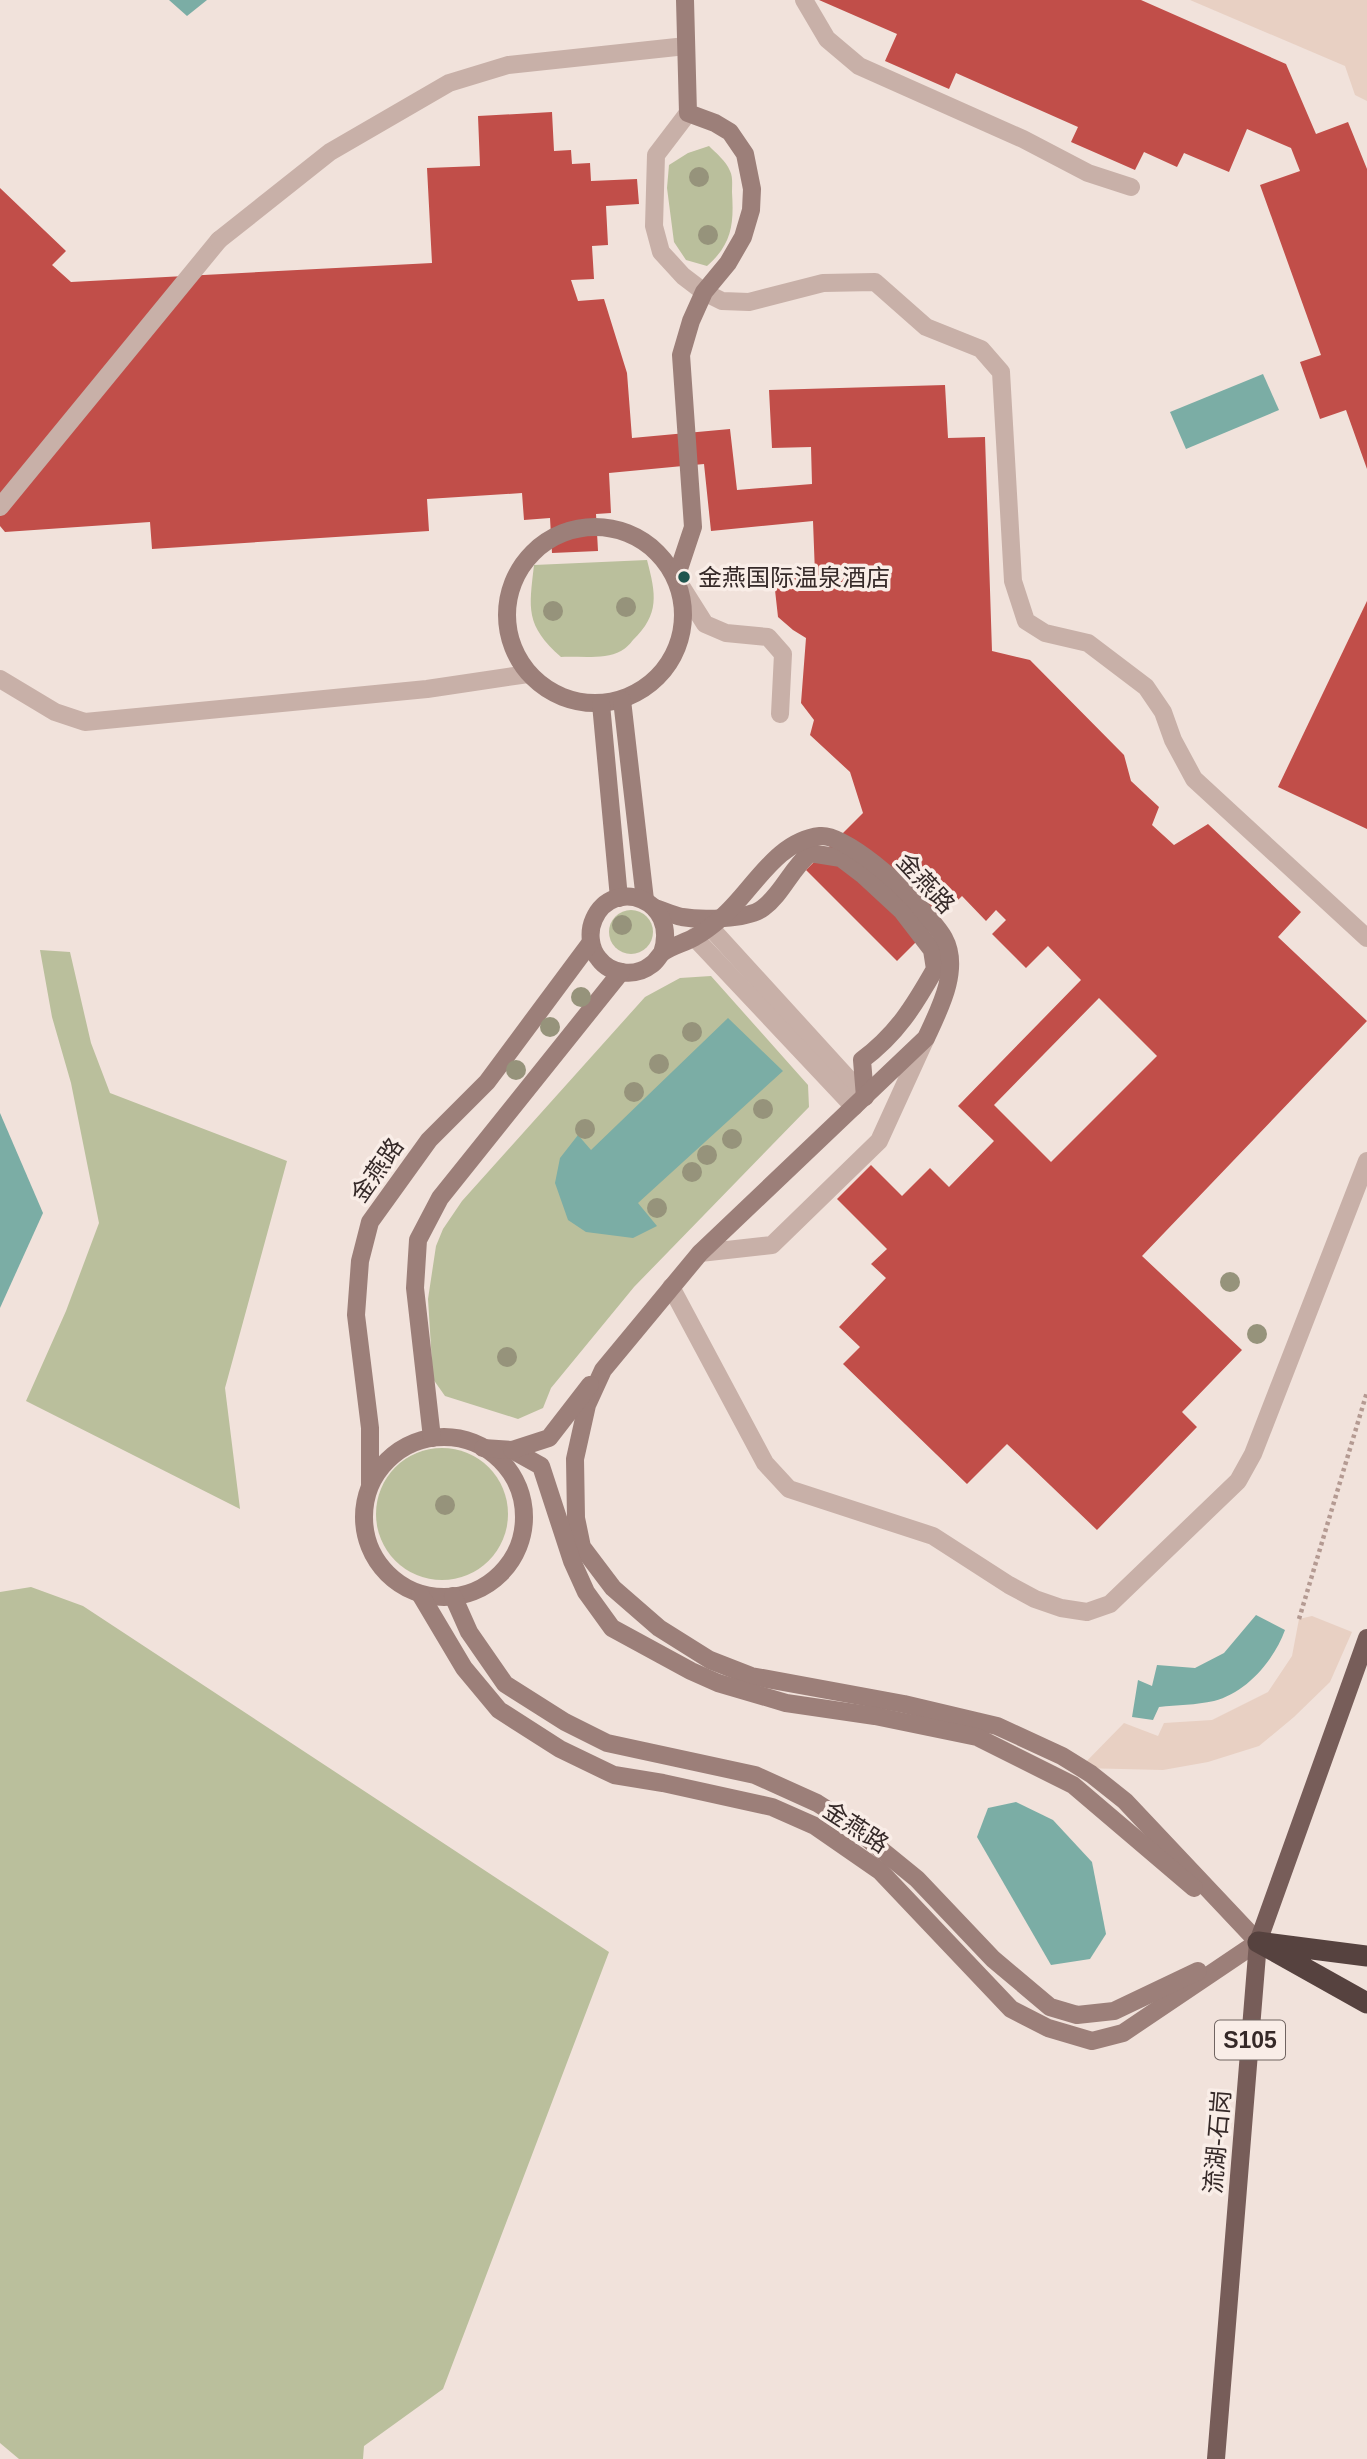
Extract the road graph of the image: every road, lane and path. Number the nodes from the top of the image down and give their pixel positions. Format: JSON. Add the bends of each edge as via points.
{"nodes":[{"id":1,"x":685,"y":0,"type":"edge"},
{"id":2,"x":804,"y":0,"type":"edge"},
{"id":3,"x":686,"y":46,"type":"junction"},
{"id":4,"x":688,"y":113,"type":"junction"},
{"id":5,"x":1131,"y":187,"type":"dead end"},
{"id":6,"x":704,"y":292,"type":"junction"},
{"id":7,"x":0,"y":506,"type":"edge"},
{"id":8,"x":676,"y":578,"type":"junction"},
{"id":9,"x":528,"y":674,"type":"junction"},
{"id":10,"x":0,"y":679,"type":"edge"},
{"id":11,"x":622,"y":700,"type":"junction"},
{"id":12,"x":601,"y":704,"type":"junction"},
{"id":13,"x":780,"y":714,"type":"dead end"},
{"id":14,"x":619,"y":898,"type":"junction"},
{"id":15,"x":650,"y":904,"type":"junction"},
{"id":16,"x":716,"y":922,"type":"junction"},
{"id":17,"x":694,"y":937,"type":"junction"},
{"id":18,"x":1367,"y":938,"type":"edge"},
{"id":19,"x":592,"y":942,"type":"junction"},
{"id":20,"x":662,"y":953,"type":"junction"},
{"id":21,"x":621,"y":972,"type":"junction"},
{"id":22,"x":926,"y":1038,"type":"junction"},
{"id":23,"x":860,"y":1102,"type":"junction"},
{"id":24,"x":1367,"y":1161,"type":"edge"},
{"id":25,"x":700,"y":1252,"type":"junction"},
{"id":26,"x":671,"y":1287,"type":"junction"},
{"id":27,"x":603,"y":1370,"type":"junction"},
{"id":28,"x":1367,"y":1392,"type":"edge"},
{"id":29,"x":432,"y":1438,"type":"junction"},
{"id":30,"x":483,"y":1448,"type":"junction"},
{"id":31,"x":512,"y":1450,"type":"junction"},
{"id":32,"x":370,"y":1484,"type":"junction"},
{"id":33,"x":420,"y":1594,"type":"junction"},
{"id":34,"x":453,"y":1596,"type":"junction"},
{"id":35,"x":1299,"y":1619,"type":"dead end"},
{"id":36,"x":1367,"y":1638,"type":"edge"},
{"id":37,"x":1258,"y":1941,"type":"junction"},
{"id":38,"x":1367,"y":1956,"type":"edge"},
{"id":39,"x":1367,"y":2003,"type":"edge"},
{"id":40,"x":1216,"y":2459,"type":"edge"}],
"edges":[{"from":1,"to":3,"type":"street"},
{"from":2,"to":5,"type":"street","via":[[827,39],[859,66],[1088,173]]},
{"from":3,"to":4,"type":"street"},
{"from":3,"to":7,"type":"street","via":[[509,65],[449,83],[330,152],[219,240]]},
{"from":4,"to":6,"type":"street","via":[[656,155],[654,226],[661,252]]},
{"from":4,"to":6,"type":"street","via":[[730,132],[745,154],[752,189],[743,237]]},
{"from":6,"to":8,"type":"street","via":[[681,355],[693,527]]},
{"from":6,"to":18,"type":"street","via":[[722,302],[749,302],[822,283],[875,282],[926,327],[981,349],[1001,372],[1013,581],[1026,621],[1045,633],[1088,643],[1146,687],[1163,712],[1172,740],[1194,779]]},
{"from":8,"to":9,"type":"street","via":[[659,554],[642,541],[605,527],[574,528],[545,541],[523,562],[509,589],[506,619],[512,649]]},
{"from":8,"to":11,"type":"street","via":[[684,608],[681,638],[669,665],[649,687]]},
{"from":8,"to":13,"type":"street","via":[[705,624],[726,633],[768,637],[783,654]]},
{"from":9,"to":10,"type":"street","via":[[426,689],[85,722],[55,712]]},
{"from":9,"to":12,"type":"street","via":[[549,692],[574,702]]},
{"from":11,"to":12,"type":"street"},
{"from":11,"to":15,"type":"street"},
{"from":12,"to":14,"type":"street"},
{"from":14,"to":15,"type":"street","name":"金燕路","via":[[633,897]]},
{"from":14,"to":19,"type":"street","name":"金燕路","via":[[598,911],[592,923]]},
{"from":15,"to":16,"type":"street","name":"金燕路","via":[[681,917]]},
{"from":15,"to":20,"type":"street","via":[[666,929]]},
{"from":16,"to":17,"type":"street","name":"金燕路"},
{"from":16,"to":22,"type":"street","name":"金燕路","via":[[773,862],[802,839],[824,835],[862,853],[916,901],[945,940],[950,962],[944,999]]},
{"from":16,"to":23,"type":"street"},
{"from":16,"to":23,"type":"street","name":"金燕路","via":[[763,908],[810,853],[841,858],[910,921],[932,950],[935,969],[900,1026],[862,1060]]},
{"from":17,"to":20,"type":"street","name":"金燕路"},
{"from":17,"to":23,"type":"street"},
{"from":19,"to":21,"type":"street","via":[[599,960]]},
{"from":19,"to":32,"type":"street","name":"金燕路","via":[[487,1082],[429,1140],[370,1222],[360,1261],[356,1315],[370,1428]]},
{"from":20,"to":21,"type":"street","via":[[645,970]]},
{"from":21,"to":29,"type":"street","via":[[440,1198],[418,1240],[415,1288]]},
{"from":22,"to":23,"type":"street","name":"金燕路"},
{"from":22,"to":25,"type":"street","via":[[879,1141],[772,1245]]},
{"from":23,"to":25,"type":"street","name":"金燕路"},
{"from":24,"to":26,"type":"street","via":[[1238,1481],[1110,1604],[1087,1612],[1035,1599],[933,1536],[789,1489],[765,1464]]},
{"from":25,"to":26,"type":"street","name":"金燕路"},
{"from":26,"to":27,"type":"street","name":"金燕路"},
{"from":27,"to":31,"type":"street","name":"金燕路","via":[[549,1438]]},
{"from":27,"to":37,"type":"street","name":"金燕路","via":[[587,1405],[575,1459],[576,1518],[582,1547],[613,1588],[659,1628],[710,1660],[751,1676],[997,1726],[1062,1756],[1125,1801]]},
{"from":28,"to":35,"type":"path"},
{"from":29,"to":30,"type":"street","name":"金燕路","via":[[459,1439]]},
{"from":29,"to":32,"type":"street","name":"金燕路","via":[[407,1446],[385,1462]]},
{"from":30,"to":31,"type":"street","name":"金燕路"},
{"from":30,"to":34,"type":"street","name":"金燕路","via":[[504,1464],[518,1486],[523,1511],[521,1537],[511,1561],[494,1580]]},
{"from":31,"to":37,"type":"street","name":"金燕路","via":[[541,1466],[572,1561],[586,1592],[612,1629],[718,1683],[786,1703],[977,1737],[1073,1785]]},
{"from":32,"to":33,"type":"street","name":"金燕路","via":[[363,1510],[366,1537],[377,1562],[395,1581]]},
{"from":33,"to":34,"type":"street","name":"金燕路"},
{"from":33,"to":37,"type":"street","name":"金燕路","via":[[464,1668],[499,1710],[560,1749],[614,1775],[772,1808],[815,1826],[880,1871],[1011,2009],[1048,2028],[1092,2041],[1123,2033]]},
{"from":34,"to":37,"type":"street","name":"金燕路","via":[[469,1632],[505,1684],[607,1743],[755,1775],[817,1803],[917,1879],[993,1959],[1050,2007],[1077,2015],[1114,2011]]},
{"from":36,"to":37,"type":"main road","name":"流湖-石岗","number":"S105"},
{"from":37,"to":38,"type":"highway"},
{"from":37,"to":39,"type":"highway"},
{"from":37,"to":40,"type":"main road","name":"流湖-石岗","number":"S105"}]}
